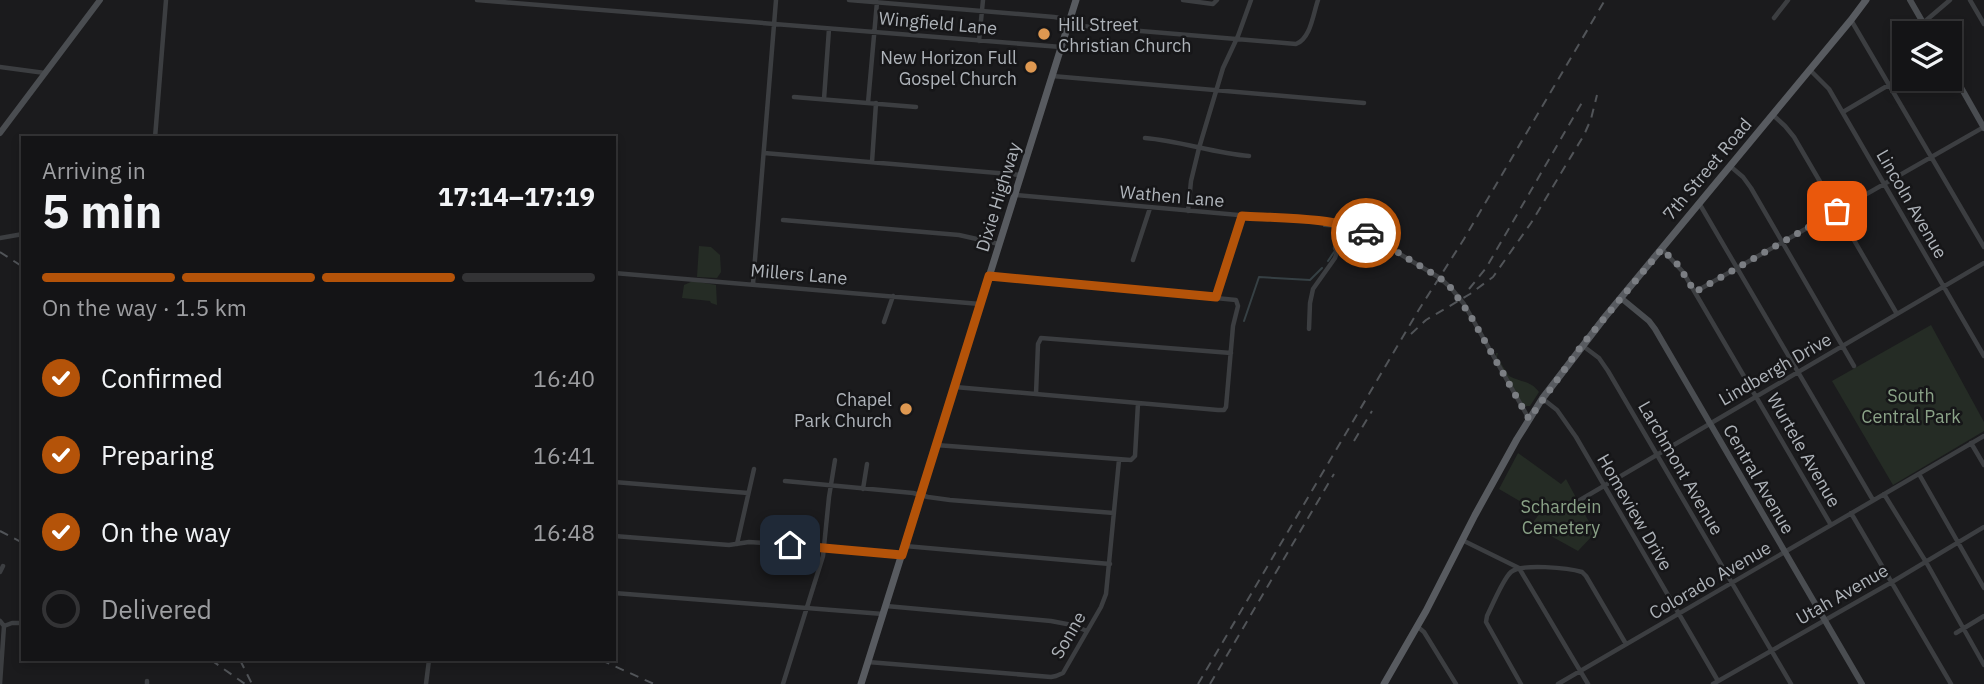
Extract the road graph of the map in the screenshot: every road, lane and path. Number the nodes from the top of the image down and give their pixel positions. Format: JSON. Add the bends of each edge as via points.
{"nodes":[{"id":1,"x":100,"y":0,"type":"edge"},
{"id":2,"x":166,"y":0,"type":"edge"},
{"id":3,"x":477,"y":0,"type":"edge"},
{"id":4,"x":776,"y":0,"type":"edge"},
{"id":5,"x":849,"y":0,"type":"edge"},
{"id":6,"x":983,"y":0,"type":"edge"},
{"id":7,"x":1076,"y":0,"type":"edge"},
{"id":8,"x":1183,"y":0,"type":"edge"},
{"id":9,"x":1217,"y":0,"type":"edge"},
{"id":10,"x":1251,"y":0,"type":"edge"},
{"id":11,"x":1318,"y":0,"type":"edge"},
{"id":12,"x":1788,"y":0,"type":"edge"},
{"id":13,"x":1866,"y":0,"type":"edge"},
{"id":14,"x":1910,"y":0,"type":"edge"},
{"id":15,"x":1950,"y":0,"type":"edge"},
{"id":16,"x":1970,"y":0,"type":"edge"},
{"id":17,"x":504,"y":1,"type":"edge"},
{"id":18,"x":877,"y":1,"type":"edge"},
{"id":19,"x":556,"y":3,"type":"edge"},
{"id":20,"x":982,"y":11,"type":"junction"},
{"id":21,"x":1774,"y":18,"type":"dead end"},
{"id":22,"x":1851,"y":20,"type":"junction"},
{"id":23,"x":1069,"y":21,"type":"junction"},
{"id":24,"x":1922,"y":21,"type":"edge"},
{"id":25,"x":1925,"y":21,"type":"edge"},
{"id":26,"x":774,"y":24,"type":"junction"},
{"id":27,"x":1984,"y":24,"type":"edge"},
{"id":28,"x":829,"y":29,"type":"junction"},
{"id":29,"x":874,"y":32,"type":"junction"},
{"id":30,"x":1236,"y":40,"type":"junction"},
{"id":31,"x":979,"y":41,"type":"junction"},
{"id":32,"x":1061,"y":47,"type":"junction"},
{"id":33,"x":0,"y":67,"type":"edge"},
{"id":34,"x":1810,"y":70,"type":"junction"},
{"id":35,"x":45,"y":73,"type":"junction"},
{"id":36,"x":1052,"y":76,"type":"junction"},
{"id":37,"x":1890,"y":85,"type":"junction"},
{"id":38,"x":1962,"y":89,"type":"edge"},
{"id":39,"x":1217,"y":91,"type":"junction"},
{"id":40,"x":794,"y":97,"type":"dead end"},
{"id":41,"x":824,"y":99,"type":"junction"},
{"id":42,"x":868,"y":103,"type":"junction"},
{"id":43,"x":876,"y":103,"type":"junction"},
{"id":44,"x":1364,"y":103,"type":"dead end"},
{"id":45,"x":916,"y":107,"type":"dead end"},
{"id":46,"x":1843,"y":112,"type":"junction"},
{"id":47,"x":1773,"y":115,"type":"junction"},
{"id":48,"x":1984,"y":127,"type":"edge"},
{"id":49,"x":0,"y":132,"type":"edge"},
{"id":50,"x":155,"y":136,"type":"edge"},
{"id":51,"x":1145,"y":138,"type":"dead end"},
{"id":52,"x":1199,"y":148,"type":"junction"},
{"id":53,"x":764,"y":153,"type":"junction"},
{"id":54,"x":1249,"y":156,"type":"dead end"},
{"id":55,"x":1932,"y":157,"type":"junction"},
{"id":56,"x":872,"y":162,"type":"junction"},
{"id":57,"x":1730,"y":166,"type":"junction"},
{"id":58,"x":1021,"y":174,"type":"junction"},
{"id":59,"x":1884,"y":184,"type":"junction"},
{"id":60,"x":1014,"y":195,"type":"junction"},
{"id":61,"x":1699,"y":203,"type":"junction"},
{"id":62,"x":1150,"y":208,"type":"junction"},
{"id":63,"x":1188,"y":211,"type":"junction"},
{"id":64,"x":1837,"y":211,"type":"junction"},
{"id":65,"x":1242,"y":216,"type":"junction"},
{"id":66,"x":783,"y":220,"type":"dead end"},
{"id":67,"x":1345,"y":228,"type":"junction"},
{"id":68,"x":21,"y":234,"type":"edge"},
{"id":69,"x":0,"y":238,"type":"edge"},
{"id":70,"x":1783,"y":242,"type":"junction"},
{"id":71,"x":1000,"y":244,"type":"junction"},
{"id":72,"x":1984,"y":247,"type":"edge"},
{"id":73,"x":1662,"y":249,"type":"junction"},
{"id":74,"x":1133,"y":260,"type":"dead end"},
{"id":75,"x":1984,"y":263,"type":"edge"},
{"id":76,"x":1737,"y":269,"type":"junction"},
{"id":77,"x":616,"y":273,"type":"edge"},
{"id":78,"x":989,"y":276,"type":"junction"},
{"id":79,"x":753,"y":284,"type":"junction"},
{"id":80,"x":1944,"y":287,"type":"junction"},
{"id":81,"x":1695,"y":292,"type":"junction"},
{"id":82,"x":893,"y":296,"type":"junction"},
{"id":83,"x":1216,"y":297,"type":"junction"},
{"id":84,"x":1621,"y":298,"type":"junction"},
{"id":85,"x":981,"y":304,"type":"junction"},
{"id":86,"x":1897,"y":314,"type":"junction"},
{"id":87,"x":884,"y":322,"type":"dead end"},
{"id":88,"x":1309,"y":329,"type":"dead end"},
{"id":89,"x":1582,"y":345,"type":"junction"},
{"id":90,"x":1843,"y":346,"type":"junction"},
{"id":91,"x":1231,"y":353,"type":"junction"},
{"id":92,"x":1984,"y":356,"type":"edge"},
{"id":93,"x":1854,"y":366,"type":"dead end"},
{"id":94,"x":1798,"y":372,"type":"junction"},
{"id":95,"x":955,"y":387,"type":"junction"},
{"id":96,"x":1035,"y":394,"type":"junction"},
{"id":97,"x":1756,"y":397,"type":"junction"},
{"id":98,"x":1542,"y":399,"type":"junction"},
{"id":99,"x":1138,"y":403,"type":"junction"},
{"id":100,"x":1529,"y":419,"type":"junction"},
{"id":101,"x":1710,"y":423,"type":"junction"},
{"id":102,"x":1984,"y":436,"type":"edge"},
{"id":103,"x":1972,"y":443,"type":"junction"},
{"id":104,"x":936,"y":445,"type":"junction"},
{"id":105,"x":1657,"y":454,"type":"junction"},
{"id":106,"x":835,"y":460,"type":"dead end"},
{"id":107,"x":1119,"y":460,"type":"junction"},
{"id":108,"x":867,"y":464,"type":"dead end"},
{"id":109,"x":1984,"y":465,"type":"edge"},
{"id":110,"x":754,"y":469,"type":"dead end"},
{"id":111,"x":1919,"y":474,"type":"junction"},
{"id":112,"x":785,"y":481,"type":"dead end"},
{"id":113,"x":616,"y":482,"type":"edge"},
{"id":114,"x":831,"y":486,"type":"junction"},
{"id":115,"x":1605,"y":487,"type":"junction"},
{"id":116,"x":863,"y":489,"type":"junction"},
{"id":117,"x":748,"y":493,"type":"junction"},
{"id":118,"x":1884,"y":494,"type":"junction"},
{"id":119,"x":920,"y":495,"type":"junction"},
{"id":120,"x":1580,"y":500,"type":"dead end"},
{"id":121,"x":1873,"y":500,"type":"junction"},
{"id":122,"x":1114,"y":513,"type":"junction"},
{"id":123,"x":1851,"y":513,"type":"junction"},
{"id":124,"x":1831,"y":525,"type":"junction"},
{"id":125,"x":1984,"y":527,"type":"edge"},
{"id":126,"x":616,"y":536,"type":"edge"},
{"id":127,"x":1461,"y":539,"type":"junction"},
{"id":128,"x":1958,"y":542,"type":"junction"},
{"id":129,"x":737,"y":544,"type":"junction"},
{"id":130,"x":905,"y":546,"type":"junction"},
{"id":131,"x":825,"y":549,"type":"junction"},
{"id":132,"x":1785,"y":552,"type":"junction"},
{"id":133,"x":902,"y":555,"type":"junction"},
{"id":134,"x":1926,"y":562,"type":"junction"},
{"id":135,"x":1110,"y":564,"type":"junction"},
{"id":136,"x":3,"y":566,"type":"dead end"},
{"id":137,"x":1519,"y":568,"type":"junction"},
{"id":138,"x":0,"y":572,"type":"edge"},
{"id":139,"x":1892,"y":582,"type":"junction"},
{"id":140,"x":1732,"y":583,"type":"junction"},
{"id":141,"x":1984,"y":588,"type":"edge"},
{"id":142,"x":616,"y":593,"type":"edge"},
{"id":143,"x":807,"y":609,"type":"junction"},
{"id":144,"x":885,"y":610,"type":"junction"},
{"id":145,"x":1679,"y":614,"type":"junction"},
{"id":146,"x":1984,"y":616,"type":"edge"},
{"id":147,"x":0,"y":621,"type":"edge"},
{"id":148,"x":1825,"y":621,"type":"junction"},
{"id":149,"x":21,"y":623,"type":"edge"},
{"id":150,"x":4,"y":626,"type":"junction"},
{"id":151,"x":1417,"y":626,"type":"junction"},
{"id":152,"x":1964,"y":629,"type":"junction"},
{"id":153,"x":1087,"y":631,"type":"junction"},
{"id":154,"x":1956,"y":633,"type":"dead end"},
{"id":155,"x":1626,"y":644,"type":"junction"},
{"id":156,"x":1772,"y":652,"type":"junction"},
{"id":157,"x":429,"y":661,"type":"edge"},
{"id":158,"x":868,"y":662,"type":"junction"},
{"id":159,"x":1984,"y":665,"type":"edge"},
{"id":160,"x":1,"y":669,"type":"edge"},
{"id":161,"x":1580,"y":671,"type":"junction"},
{"id":162,"x":1716,"y":683,"type":"edge"},
{"id":163,"x":0,"y":684,"type":"edge"},
{"id":164,"x":426,"y":684,"type":"edge"},
{"id":165,"x":783,"y":684,"type":"edge"},
{"id":166,"x":861,"y":684,"type":"edge"},
{"id":167,"x":1384,"y":684,"type":"edge"},
{"id":168,"x":1456,"y":684,"type":"edge"},
{"id":169,"x":1521,"y":684,"type":"edge"},
{"id":170,"x":1558,"y":684,"type":"edge"},
{"id":171,"x":1588,"y":684,"type":"edge"},
{"id":172,"x":1791,"y":684,"type":"edge"},
{"id":173,"x":1862,"y":684,"type":"edge"},
{"id":174,"x":1951,"y":684,"type":"edge"}],
"edges":[{"from":1,"to":35,"type":"street"},
{"from":2,"to":50,"type":"street"},
{"from":3,"to":17,"type":"street","name":"Wingfield Lane"},
{"from":4,"to":26,"type":"street"},
{"from":5,"to":18,"type":"street"},
{"from":6,"to":20,"type":"street"},
{"from":7,"to":23,"type":"main road","name":"Dixie Highway"},
{"from":8,"to":9,"type":"street","via":[[1213,4]]},
{"from":10,"to":30,"type":"street"},
{"from":11,"to":30,"type":"street","via":[[1302,42]]},
{"from":12,"to":21,"type":"street"},
{"from":13,"to":22,"type":"main road","name":"7th Street Road"},
{"from":14,"to":24,"type":"street"},
{"from":15,"to":25,"type":"street"},
{"from":16,"to":27,"type":"street"},
{"from":17,"to":19,"type":"street","name":"Wingfield Lane"},
{"from":18,"to":20,"type":"street"},
{"from":18,"to":29,"type":"street"},
{"from":19,"to":26,"type":"street","name":"Wingfield Lane"},
{"from":20,"to":23,"type":"street"},
{"from":20,"to":31,"type":"street"},
{"from":22,"to":34,"type":"main road","name":"7th Street Road"},
{"from":22,"to":37,"type":"street"},
{"from":23,"to":30,"type":"street","via":[[1076,26]]},
{"from":23,"to":32,"type":"main road","name":"Dixie Highway"},
{"from":26,"to":28,"type":"street","name":"Wingfield Lane"},
{"from":26,"to":53,"type":"street"},
{"from":28,"to":29,"type":"street","name":"Wingfield Lane"},
{"from":28,"to":41,"type":"street"},
{"from":29,"to":31,"type":"street","name":"Wingfield Lane"},
{"from":29,"to":42,"type":"street"},
{"from":30,"to":39,"type":"street"},
{"from":31,"to":32,"type":"street","name":"Wingfield Lane"},
{"from":32,"to":36,"type":"main road","name":"Dixie Highway"},
{"from":33,"to":35,"type":"street"},
{"from":34,"to":46,"type":"street","name":"Lincoln Avenue","via":[[1826,84]]},
{"from":34,"to":47,"type":"main road","name":"7th Street Road"},
{"from":35,"to":49,"type":"street"},
{"from":36,"to":39,"type":"street"},
{"from":36,"to":58,"type":"main road","name":"Dixie Highway"},
{"from":37,"to":46,"type":"street"},
{"from":37,"to":55,"type":"street"},
{"from":38,"to":48,"type":"street"},
{"from":39,"to":44,"type":"street"},
{"from":39,"to":52,"type":"street"},
{"from":40,"to":41,"type":"street"},
{"from":41,"to":42,"type":"street"},
{"from":42,"to":43,"type":"street"},
{"from":43,"to":45,"type":"street"},
{"from":43,"to":56,"type":"street"},
{"from":46,"to":59,"type":"street","name":"Lincoln Avenue"},
{"from":47,"to":57,"type":"main road","name":"7th Street Road"},
{"from":47,"to":64,"type":"street","via":[[1793,137]]},
{"from":48,"to":55,"type":"street"},
{"from":51,"to":52,"type":"street"},
{"from":52,"to":54,"type":"street"},
{"from":52,"to":63,"type":"street"},
{"from":53,"to":56,"type":"street"},
{"from":53,"to":79,"type":"street"},
{"from":55,"to":59,"type":"street"},
{"from":55,"to":72,"type":"street"},
{"from":56,"to":58,"type":"street"},
{"from":57,"to":61,"type":"main road","name":"7th Street Road"},
{"from":57,"to":70,"type":"street","via":[[1747,182]]},
{"from":58,"to":60,"type":"main road","name":"Dixie Highway"},
{"from":59,"to":64,"type":"street"},
{"from":59,"to":80,"type":"street","name":"Lincoln Avenue"},
{"from":60,"to":62,"type":"street","name":"Wathen Lane"},
{"from":60,"to":71,"type":"main road","name":"Dixie Highway"},
{"from":61,"to":73,"type":"main road","name":"7th Street Road"},
{"from":61,"to":76,"type":"street"},
{"from":62,"to":63,"type":"street","name":"Wathen Lane"},
{"from":62,"to":74,"type":"street"},
{"from":63,"to":65,"type":"street","name":"Wathen Lane"},
{"from":64,"to":70,"type":"street"},
{"from":64,"to":86,"type":"street"},
{"from":65,"to":67,"type":"street","name":"Wathen Lane"},
{"from":65,"to":83,"type":"street"},
{"from":66,"to":71,"type":"street","via":[[959,235]]},
{"from":67,"to":88,"type":"street","via":[[1335,258],[1313,289]]},
{"from":67,"to":100,"type":"street","name":"Wathen Lane","via":[[1373,237],[1451,288]]},
{"from":68,"to":69,"type":"street"},
{"from":70,"to":76,"type":"street"},
{"from":70,"to":90,"type":"street"},
{"from":71,"to":78,"type":"main road","name":"Dixie Highway"},
{"from":73,"to":81,"type":"street","name":"Wurtele Avenue"},
{"from":73,"to":84,"type":"main road","name":"7th Street Road"},
{"from":75,"to":80,"type":"street","name":"Lindbergh Drive"},
{"from":76,"to":81,"type":"street"},
{"from":76,"to":94,"type":"street"},
{"from":77,"to":79,"type":"street","name":"Millers Lane"},
{"from":78,"to":83,"type":"street"},
{"from":78,"to":85,"type":"main road","name":"Dixie Highway"},
{"from":79,"to":82,"type":"street","name":"Millers Lane"},
{"from":80,"to":86,"type":"street","name":"Lindbergh Drive"},
{"from":80,"to":92,"type":"street","name":"Lincoln Avenue"},
{"from":81,"to":97,"type":"street","name":"Wurtele Avenue"},
{"from":82,"to":85,"type":"street","name":"Millers Lane"},
{"from":82,"to":87,"type":"street"},
{"from":83,"to":91,"type":"street","via":[[1238,303]]},
{"from":84,"to":89,"type":"main road","name":"7th Street Road"},
{"from":84,"to":101,"type":"street","name":"Central Avenue","via":[[1652,324]]},
{"from":85,"to":95,"type":"main road","name":"Dixie Highway"},
{"from":86,"to":90,"type":"street","name":"Lindbergh Drive"},
{"from":89,"to":98,"type":"main road","name":"7th Street Road"},
{"from":89,"to":105,"type":"street","name":"Larchmont Avenue","via":[[1604,365]]},
{"from":90,"to":93,"type":"street"},
{"from":90,"to":94,"type":"street","name":"Lindbergh Drive"},
{"from":91,"to":96,"type":"street","via":[[1040,339]]},
{"from":91,"to":99,"type":"street","via":[[1224,410]]},
{"from":94,"to":97,"type":"street","name":"Lindbergh Drive"},
{"from":94,"to":121,"type":"street"},
{"from":95,"to":96,"type":"street"},
{"from":95,"to":104,"type":"main road","name":"Dixie Highway"},
{"from":96,"to":99,"type":"street"},
{"from":97,"to":101,"type":"street","name":"Lindbergh Drive"},
{"from":97,"to":124,"type":"street","name":"Wurtele Avenue"},
{"from":98,"to":100,"type":"main road","name":"7th Street Road"},
{"from":98,"to":115,"type":"street","name":"Homeview Drive","via":[[1560,413]]},
{"from":99,"to":107,"type":"street","via":[[1135,456]]},
{"from":100,"to":127,"type":"main road","name":"7th Street Road"},
{"from":101,"to":105,"type":"street","name":"Lindbergh Drive"},
{"from":101,"to":132,"type":"street","name":"Central Avenue"},
{"from":102,"to":103,"type":"street","name":"Colorado Avenue"},
{"from":103,"to":109,"type":"street"},
{"from":103,"to":111,"type":"street","name":"Colorado Avenue"},
{"from":104,"to":107,"type":"street"},
{"from":104,"to":119,"type":"main road","name":"Dixie Highway"},
{"from":105,"to":115,"type":"street","name":"Lindbergh Drive"},
{"from":105,"to":140,"type":"street","name":"Larchmont Avenue"},
{"from":106,"to":114,"type":"street"},
{"from":107,"to":122,"type":"street","name":"Sonne"},
{"from":108,"to":116,"type":"street"},
{"from":110,"to":117,"type":"street"},
{"from":111,"to":118,"type":"street","name":"Colorado Avenue"},
{"from":111,"to":128,"type":"street"},
{"from":112,"to":114,"type":"street"},
{"from":113,"to":117,"type":"street"},
{"from":114,"to":116,"type":"street"},
{"from":114,"to":131,"type":"street"},
{"from":115,"to":120,"type":"street","name":"Lindbergh Drive"},
{"from":115,"to":145,"type":"street","name":"Homeview Drive"},
{"from":116,"to":119,"type":"street"},
{"from":117,"to":129,"type":"street"},
{"from":118,"to":121,"type":"street","name":"Colorado Avenue"},
{"from":118,"to":134,"type":"street"},
{"from":119,"to":122,"type":"street"},
{"from":119,"to":130,"type":"main road","name":"Dixie Highway"},
{"from":121,"to":123,"type":"street","name":"Colorado Avenue"},
{"from":122,"to":135,"type":"street","name":"Sonne"},
{"from":123,"to":124,"type":"street","name":"Colorado Avenue"},
{"from":123,"to":139,"type":"street"},
{"from":124,"to":132,"type":"street","name":"Colorado Avenue"},
{"from":125,"to":128,"type":"street","name":"Utah Avenue"},
{"from":126,"to":129,"type":"street"},
{"from":127,"to":137,"type":"street"},
{"from":127,"to":151,"type":"main road","name":"7th Street Road"},
{"from":128,"to":134,"type":"street","name":"Utah Avenue"},
{"from":128,"to":141,"type":"street"},
{"from":129,"to":131,"type":"street"},
{"from":130,"to":133,"type":"main road","name":"Dixie Highway"},
{"from":130,"to":135,"type":"street"},
{"from":131,"to":133,"type":"street"},
{"from":131,"to":143,"type":"street"},
{"from":132,"to":140,"type":"street","name":"Colorado Avenue"},
{"from":132,"to":148,"type":"street","name":"Central Avenue"},
{"from":133,"to":144,"type":"main road","name":"Dixie Highway"},
{"from":134,"to":139,"type":"street","name":"Utah Avenue"},
{"from":134,"to":152,"type":"street"},
{"from":135,"to":153,"type":"street","name":"Sonne","via":[[1104,600]]},
{"from":136,"to":138,"type":"street"},
{"from":137,"to":155,"type":"street","via":[[1584,573]]},
{"from":137,"to":161,"type":"street"},
{"from":137,"to":169,"type":"street","via":[[1507,578],[1486,622]]},
{"from":139,"to":148,"type":"street","name":"Utah Avenue"},
{"from":139,"to":174,"type":"street"},
{"from":140,"to":145,"type":"street","name":"Colorado Avenue"},
{"from":140,"to":156,"type":"street","name":"Larchmont Avenue"},
{"from":142,"to":143,"type":"street"},
{"from":143,"to":144,"type":"street"},
{"from":143,"to":165,"type":"street"},
{"from":144,"to":153,"type":"street","via":[[1051,621]]},
{"from":144,"to":158,"type":"main road","name":"Dixie Highway"},
{"from":145,"to":155,"type":"street","name":"Colorado Avenue"},
{"from":145,"to":162,"type":"street","name":"Homeview Drive"},
{"from":146,"to":152,"type":"street"},
{"from":147,"to":150,"type":"street"},
{"from":148,"to":156,"type":"street","name":"Utah Avenue"},
{"from":148,"to":173,"type":"street","name":"Central Avenue"},
{"from":149,"to":150,"type":"street"},
{"from":150,"to":160,"type":"street"},
{"from":151,"to":167,"type":"main road","name":"7th Street Road"},
{"from":151,"to":168,"type":"street"},
{"from":152,"to":154,"type":"street"},
{"from":152,"to":159,"type":"street"},
{"from":153,"to":158,"type":"street","name":"Sonne","via":[[1062,673],[1054,677]]},
{"from":155,"to":161,"type":"street","name":"Colorado Avenue"},
{"from":156,"to":162,"type":"street","name":"Utah Avenue"},
{"from":156,"to":172,"type":"street","name":"Larchmont Avenue"},
{"from":157,"to":164,"type":"street"},
{"from":158,"to":166,"type":"main road","name":"Dixie Highway"},
{"from":160,"to":163,"type":"street"},
{"from":161,"to":170,"type":"street","name":"Colorado Avenue"},
{"from":161,"to":171,"type":"street"}]}
